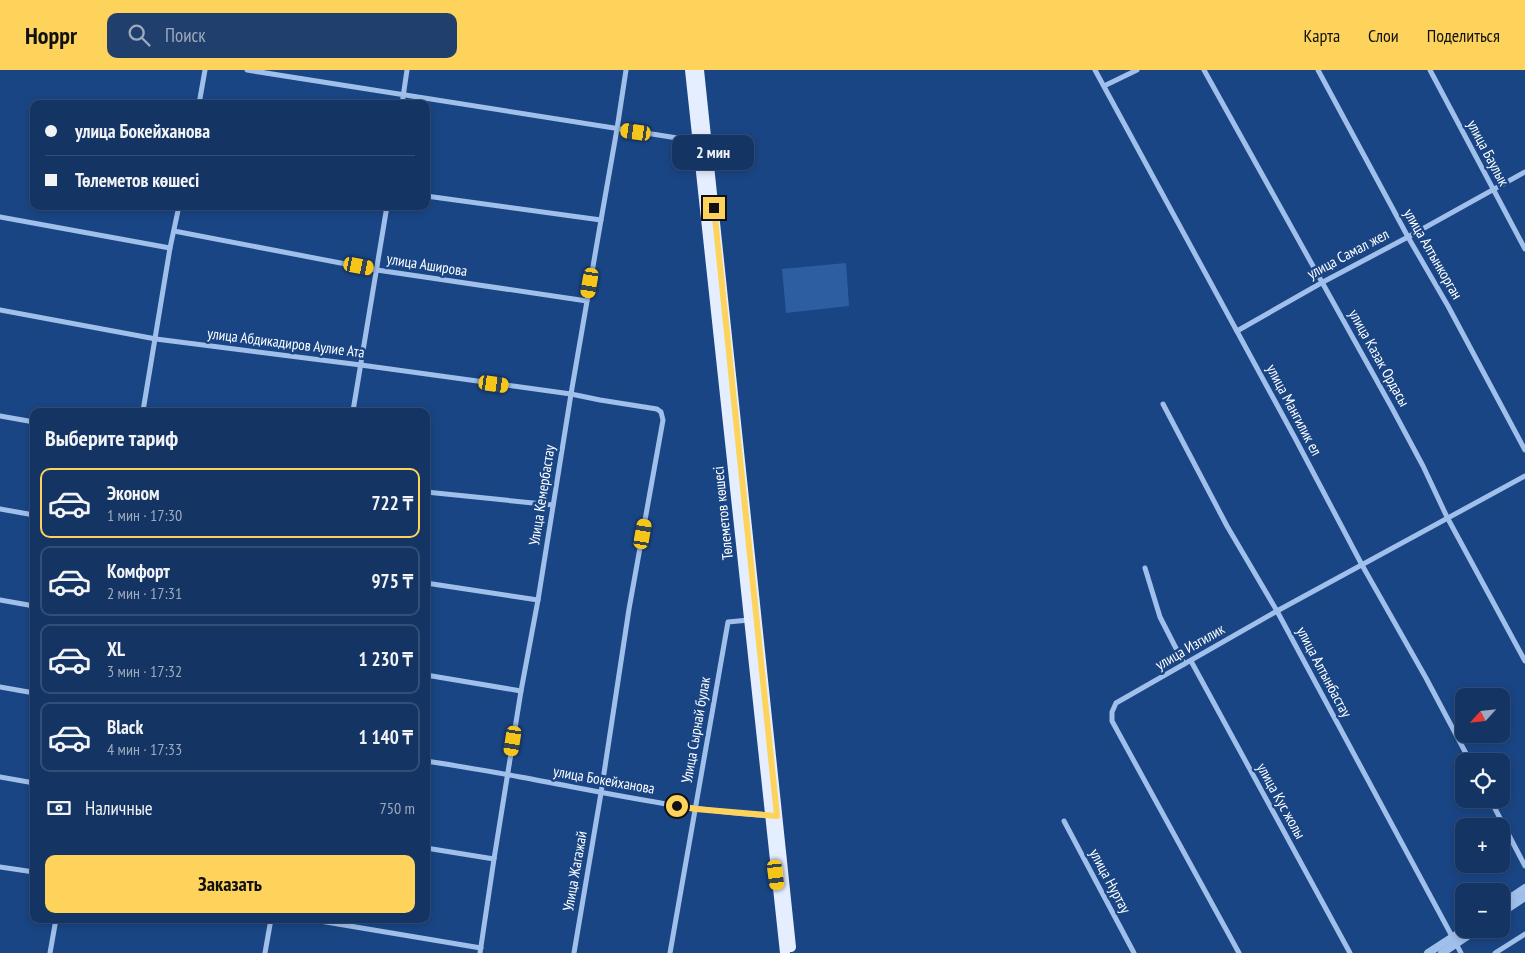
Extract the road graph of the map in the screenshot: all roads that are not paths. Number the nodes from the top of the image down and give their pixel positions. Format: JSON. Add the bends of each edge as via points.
{"nodes":[{"id":1,"x":205,"y":70,"type":"edge"},
{"id":2,"x":247,"y":70,"type":"edge"},
{"id":3,"x":407,"y":70,"type":"edge"},
{"id":4,"x":626,"y":70,"type":"edge"},
{"id":5,"x":690,"y":70,"type":"edge"},
{"id":6,"x":699,"y":70,"type":"edge"},
{"id":7,"x":1095,"y":70,"type":"edge"},
{"id":8,"x":1137,"y":70,"type":"edge"},
{"id":9,"x":1204,"y":70,"type":"edge"},
{"id":10,"x":1318,"y":70,"type":"edge"},
{"id":11,"x":1430,"y":70,"type":"edge"},
{"id":12,"x":1104,"y":86,"type":"junction"},
{"id":13,"x":403,"y":95,"type":"junction"},
{"id":14,"x":200,"y":100,"type":"edge"},
{"id":15,"x":402,"y":100,"type":"edge"},
{"id":16,"x":618,"y":130,"type":"junction"},
{"id":17,"x":702,"y":140,"type":"junction"},
{"id":18,"x":1525,"y":172,"type":"edge"},
{"id":19,"x":1494,"y":190,"type":"junction"},
{"id":20,"x":430,"y":197,"type":"edge"},
{"id":21,"x":178,"y":210,"type":"edge"},
{"id":22,"x":386,"y":210,"type":"edge"},
{"id":23,"x":0,"y":217,"type":"edge"},
{"id":24,"x":601,"y":220,"type":"junction"},
{"id":25,"x":174,"y":231,"type":"junction"},
{"id":26,"x":1408,"y":237,"type":"junction"},
{"id":27,"x":170,"y":248,"type":"junction"},
{"id":28,"x":1525,"y":248,"type":"edge"},
{"id":29,"x":377,"y":270,"type":"junction"},
{"id":30,"x":1323,"y":282,"type":"junction"},
{"id":31,"x":587,"y":302,"type":"junction"},
{"id":32,"x":0,"y":310,"type":"edge"},
{"id":33,"x":1237,"y":331,"type":"junction"},
{"id":34,"x":156,"y":339,"type":"junction"},
{"id":35,"x":361,"y":365,"type":"junction"},
{"id":36,"x":571,"y":394,"type":"junction"},
{"id":37,"x":1163,"y":404,"type":"dead end"},
{"id":38,"x":144,"y":408,"type":"edge"},
{"id":39,"x":354,"y":408,"type":"edge"},
{"id":40,"x":0,"y":416,"type":"edge"},
{"id":41,"x":30,"y":421,"type":"edge"},
{"id":42,"x":1525,"y":450,"type":"edge"},
{"id":43,"x":1525,"y":476,"type":"edge"},
{"id":44,"x":430,"y":492,"type":"edge"},
{"id":45,"x":553,"y":506,"type":"junction"},
{"id":46,"x":0,"y":509,"type":"edge"},
{"id":47,"x":30,"y":514,"type":"edge"},
{"id":48,"x":1447,"y":517,"type":"junction"},
{"id":49,"x":1362,"y":565,"type":"junction"},
{"id":50,"x":1145,"y":568,"type":"dead end"},
{"id":51,"x":430,"y":584,"type":"edge"},
{"id":52,"x":0,"y":600,"type":"edge"},
{"id":53,"x":538,"y":600,"type":"junction"},
{"id":54,"x":30,"y":605,"type":"edge"},
{"id":55,"x":1277,"y":611,"type":"junction"},
{"id":56,"x":750,"y":620,"type":"junction"},
{"id":57,"x":1191,"y":660,"type":"junction"},
{"id":58,"x":1525,"y":661,"type":"edge"},
{"id":59,"x":1184,"y":664,"type":"junction"},
{"id":60,"x":430,"y":676,"type":"edge"},
{"id":61,"x":0,"y":687,"type":"edge"},
{"id":62,"x":521,"y":691,"type":"junction"},
{"id":63,"x":30,"y":692,"type":"edge"},
{"id":64,"x":1466,"y":753,"type":"edge"},
{"id":65,"x":430,"y":762,"type":"edge"},
{"id":66,"x":508,"y":775,"type":"junction"},
{"id":67,"x":0,"y":777,"type":"edge"},
{"id":68,"x":30,"y":782,"type":"edge"},
{"id":69,"x":601,"y":793,"type":"junction"},
{"id":70,"x":1495,"y":808,"type":"edge"},
{"id":71,"x":696,"y":809,"type":"junction"},
{"id":72,"x":773,"y":816,"type":"junction"},
{"id":73,"x":1064,"y":821,"type":"dead end"},
{"id":74,"x":430,"y":849,"type":"edge"},
{"id":75,"x":494,"y":859,"type":"junction"},
{"id":76,"x":1525,"y":866,"type":"edge"},
{"id":77,"x":0,"y":867,"type":"edge"},
{"id":78,"x":30,"y":871,"type":"edge"},
{"id":79,"x":1525,"y":888,"type":"edge"},
{"id":80,"x":1525,"y":897,"type":"edge"},
{"id":81,"x":1510,"y":898,"type":"edge"},
{"id":82,"x":1510,"y":907,"type":"edge"},
{"id":83,"x":55,"y":923,"type":"edge"},
{"id":84,"x":270,"y":923,"type":"edge"},
{"id":85,"x":330,"y":923,"type":"edge"},
{"id":86,"x":1525,"y":934,"type":"edge"},
{"id":87,"x":1457,"y":938,"type":"edge"},
{"id":88,"x":1460,"y":938,"type":"edge"},
{"id":89,"x":1454,"y":941,"type":"junction"},
{"id":90,"x":480,"y":951,"type":"edge"},
{"id":91,"x":50,"y":953,"type":"edge"},
{"id":92,"x":265,"y":953,"type":"edge"},
{"id":93,"x":574,"y":953,"type":"edge"},
{"id":94,"x":670,"y":953,"type":"edge"},
{"id":95,"x":785,"y":953,"type":"edge"},
{"id":96,"x":792,"y":953,"type":"edge"},
{"id":97,"x":1134,"y":953,"type":"edge"},
{"id":98,"x":1239,"y":953,"type":"edge"},
{"id":99,"x":1350,"y":953,"type":"edge"},
{"id":100,"x":1428,"y":953,"type":"edge"},
{"id":101,"x":1442,"y":953,"type":"edge"},
{"id":102,"x":1460,"y":953,"type":"edge"},
{"id":103,"x":1495,"y":953,"type":"edge"}],
"edges":[{"from":1,"to":14,"type":"street"},
{"from":2,"to":13,"type":"street"},
{"from":3,"to":13,"type":"street"},
{"from":4,"to":16,"type":"street","name":"Улица Кемербастау"},
{"from":5,"to":17,"type":"main road","name":"Төлеметов көшесі"},
{"from":6,"to":17,"type":"main road","name":"Төлеметов көшесі"},
{"from":7,"to":12,"type":"street","name":"улица Мангилик ел"},
{"from":8,"to":12,"type":"street"},
{"from":9,"to":30,"type":"street","name":"улица Казак Ордасы"},
{"from":10,"to":26,"type":"street","name":"улица Алтынкорган"},
{"from":11,"to":19,"type":"street","name":"улица Баулык"},
{"from":12,"to":33,"type":"street","name":"улица Мангилик ел"},
{"from":13,"to":15,"type":"street"},
{"from":13,"to":16,"type":"street"},
{"from":16,"to":17,"type":"street"},
{"from":16,"to":24,"type":"street","name":"Улица Кемербастау"},
{"from":17,"to":56,"type":"main road","name":"Төлеметов көшесі"},
{"from":17,"to":72,"type":"main road","name":"Төлеметов көшесі"},
{"from":18,"to":19,"type":"street","name":"улица Самал жел"},
{"from":19,"to":26,"type":"street","name":"улица Самал жел"},
{"from":19,"to":28,"type":"street","name":"улица Баулык"},
{"from":20,"to":24,"type":"street"},
{"from":21,"to":25,"type":"street"},
{"from":22,"to":29,"type":"street"},
{"from":23,"to":27,"type":"street"},
{"from":24,"to":31,"type":"street","name":"Улица Кемербастау"},
{"from":25,"to":27,"type":"street"},
{"from":25,"to":29,"type":"street","name":"улица Аширова"},
{"from":26,"to":30,"type":"street","name":"улица Самал жел"},
{"from":26,"to":42,"type":"street","name":"улица Алтынкорган"},
{"from":27,"to":34,"type":"street"},
{"from":29,"to":31,"type":"street","name":"улица Аширова"},
{"from":29,"to":35,"type":"street"},
{"from":30,"to":33,"type":"street","name":"улица Самал жел"},
{"from":30,"to":48,"type":"street","name":"улица Казак Ордасы","via":[[1397,416]]},
{"from":31,"to":36,"type":"street","name":"Улица Кемербастау"},
{"from":32,"to":34,"type":"street","name":"улица Абдикадиров Аулие Ата"},
{"from":33,"to":49,"type":"street","name":"улица Мангилик ел"},
{"from":34,"to":35,"type":"street","name":"улица Абдикадиров Аулие Ата"},
{"from":34,"to":38,"type":"street"},
{"from":35,"to":36,"type":"street","name":"улица Абдикадиров Аулие Ата"},
{"from":35,"to":39,"type":"street"},
{"from":36,"to":45,"type":"street","name":"Улица Кемербастау"},
{"from":36,"to":69,"type":"street","name":"улица Абдикадиров Аулие Ата","via":[[657,409],[663,420],[629,609]]},
{"from":37,"to":55,"type":"street","name":"улица Алтынбастау","via":[[1227,526]]},
{"from":40,"to":41,"type":"street"},
{"from":43,"to":48,"type":"street","name":"улица Изгилик"},
{"from":44,"to":45,"type":"street"},
{"from":45,"to":53,"type":"street","name":"Улица Кемербастау"},
{"from":46,"to":47,"type":"street"},
{"from":48,"to":49,"type":"street","name":"улица Изгилик"},
{"from":48,"to":58,"type":"street","name":"улица Казак Ордасы"},
{"from":49,"to":55,"type":"street","name":"улица Изгилик"},
{"from":49,"to":64,"type":"street","name":"улица Мангилик ел"},
{"from":50,"to":59,"type":"street","via":[[1160,617]]},
{"from":51,"to":53,"type":"street"},
{"from":52,"to":54,"type":"street"},
{"from":53,"to":62,"type":"street","name":"Улица Кемербастау"},
{"from":55,"to":57,"type":"street","name":"улица Изгилик"},
{"from":55,"to":89,"type":"street","name":"улица Алтынбастау"},
{"from":56,"to":71,"type":"street","name":"Улица Сырнай булак","via":[[728,622]]},
{"from":56,"to":72,"type":"main road","name":"Төлеметов көшесі"},
{"from":57,"to":59,"type":"street","name":"улица Изгилик"},
{"from":57,"to":99,"type":"street","name":"улица Кус жолы"},
{"from":59,"to":98,"type":"street","name":"улица Изгилик","via":[[1116,703],[1112,721]]},
{"from":60,"to":62,"type":"street"},
{"from":61,"to":63,"type":"street"},
{"from":62,"to":66,"type":"street","name":"Улица Кемербастау"},
{"from":65,"to":66,"type":"street","name":"улица Бокейханова"},
{"from":66,"to":69,"type":"street","name":"улица Бокейханова"},
{"from":66,"to":75,"type":"street","name":"Улица Кемербастау"},
{"from":67,"to":68,"type":"street"},
{"from":69,"to":71,"type":"street","name":"улица Бокейханова"},
{"from":69,"to":93,"type":"street","name":"Улица Жагажай"},
{"from":70,"to":76,"type":"street"},
{"from":71,"to":72,"type":"street","name":"улица Бокейханова"},
{"from":71,"to":94,"type":"street","name":"Улица Сырнай булак"},
{"from":72,"to":95,"type":"main road","name":"Төлеметов көшесі"},
{"from":72,"to":96,"type":"main road","name":"Төлеметов көшесі"},
{"from":73,"to":97,"type":"street","name":"улица Нуртау"},
{"from":74,"to":75,"type":"street"},
{"from":75,"to":90,"type":"street","name":"Улица Кемербастау"},
{"from":77,"to":78,"type":"street"},
{"from":79,"to":81,"type":"street"},
{"from":80,"to":82,"type":"street"},
{"from":83,"to":91,"type":"street"},
{"from":84,"to":92,"type":"street"},
{"from":85,"to":90,"type":"street"},
{"from":86,"to":103,"type":"street"},
{"from":87,"to":89,"type":"street"},
{"from":88,"to":89,"type":"street"},
{"from":89,"to":100,"type":"street"},
{"from":89,"to":101,"type":"street"},
{"from":89,"to":102,"type":"street","name":"улица Алтынбастау"}]}
